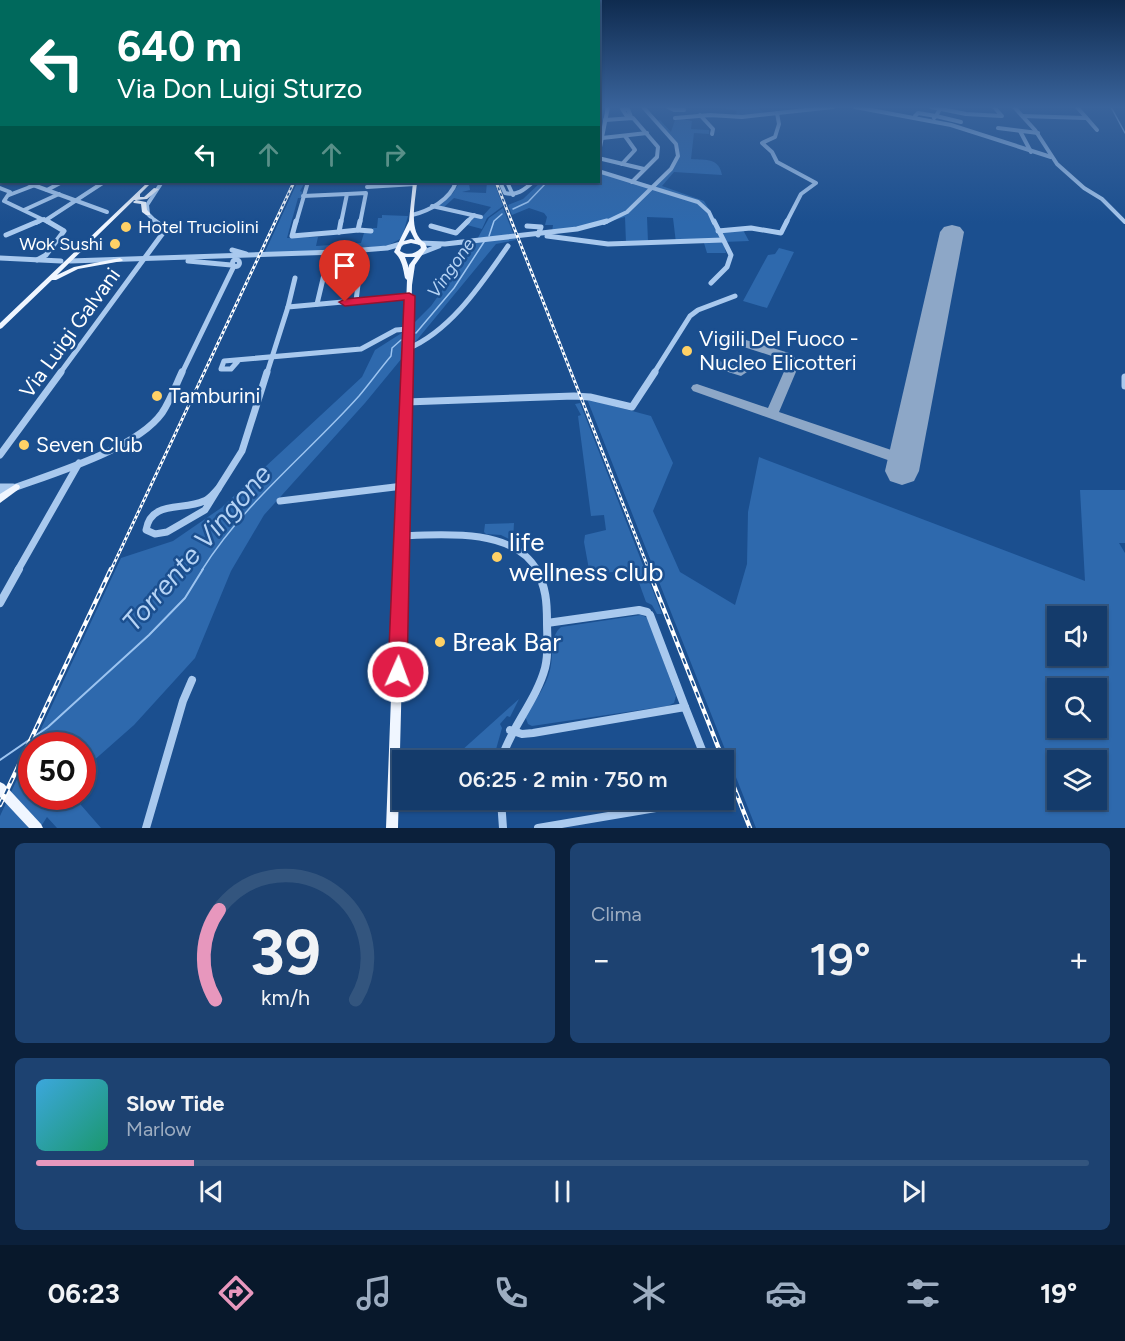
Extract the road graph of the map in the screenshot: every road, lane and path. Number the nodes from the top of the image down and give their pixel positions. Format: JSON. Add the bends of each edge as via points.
{"nodes":[{"id":1,"x":632,"y":146,"type":"edge"},
{"id":2,"x":657,"y":146,"type":"edge"},
{"id":3,"x":675,"y":146,"type":"edge"},
{"id":4,"x":765,"y":146,"type":"edge"},
{"id":5,"x":1011,"y":146,"type":"edge"},
{"id":6,"x":1028,"y":146,"type":"edge"},
{"id":7,"x":1045,"y":146,"type":"edge"},
{"id":8,"x":1031,"y":152,"type":"junction"},
{"id":9,"x":600,"y":158,"type":"edge"},
{"id":10,"x":1052,"y":158,"type":"junction"},
{"id":11,"x":622,"y":164,"type":"junction"},
{"id":12,"x":644,"y":169,"type":"junction"},
{"id":13,"x":600,"y":172,"type":"edge"},
{"id":14,"x":632,"y":182,"type":"junction"},
{"id":15,"x":28,"y":183,"type":"edge"},
{"id":16,"x":40,"y":183,"type":"edge"},
{"id":17,"x":60,"y":183,"type":"edge"},
{"id":18,"x":103,"y":183,"type":"edge"},
{"id":19,"x":148,"y":183,"type":"edge"},
{"id":20,"x":161,"y":183,"type":"edge"},
{"id":21,"x":308,"y":183,"type":"edge"},
{"id":22,"x":415,"y":183,"type":"edge"},
{"id":23,"x":456,"y":183,"type":"edge"},
{"id":24,"x":500,"y":183,"type":"edge"},
{"id":25,"x":507,"y":183,"type":"edge"},
{"id":26,"x":532,"y":183,"type":"edge"},
{"id":27,"x":368,"y":184,"type":"edge"},
{"id":28,"x":35,"y":185,"type":"junction"},
{"id":29,"x":0,"y":188,"type":"edge"},
{"id":30,"x":653,"y":188,"type":"junction"},
{"id":31,"x":156,"y":189,"type":"junction"},
{"id":32,"x":47,"y":190,"type":"junction"},
{"id":33,"x":366,"y":193,"type":"junction"},
{"id":34,"x":59,"y":194,"type":"junction"},
{"id":35,"x":347,"y":194,"type":"junction"},
{"id":36,"x":513,"y":195,"type":"junction"},
{"id":37,"x":303,"y":196,"type":"junction"},
{"id":38,"x":5,"y":198,"type":"edge"},
{"id":39,"x":149,"y":199,"type":"junction"},
{"id":40,"x":78,"y":201,"type":"junction"},
{"id":41,"x":141,"y":202,"type":"junction"},
{"id":42,"x":432,"y":206,"type":"junction"},
{"id":43,"x":24,"y":210,"type":"junction"},
{"id":44,"x":119,"y":211,"type":"junction"},
{"id":45,"x":107,"y":212,"type":"dead end"},
{"id":46,"x":148,"y":214,"type":"junction"},
{"id":47,"x":474,"y":215,"type":"junction"},
{"id":48,"x":412,"y":217,"type":"junction"},
{"id":49,"x":481,"y":217,"type":"dead end"},
{"id":50,"x":45,"y":220,"type":"junction"},
{"id":51,"x":1125,"y":222,"type":"edge"},
{"id":52,"x":431,"y":226,"type":"dead end"},
{"id":53,"x":527,"y":226,"type":"dead end"},
{"id":54,"x":358,"y":230,"type":"junction"},
{"id":55,"x":371,"y":231,"type":"dead end"},
{"id":56,"x":718,"y":231,"type":"junction"},
{"id":57,"x":339,"y":232,"type":"junction"},
{"id":58,"x":522,"y":234,"type":"dead end"},
{"id":59,"x":6,"y":235,"type":"dead end"},
{"id":60,"x":538,"y":235,"type":"junction"},
{"id":61,"x":723,"y":240,"type":"junction"},
{"id":62,"x":420,"y":243,"type":"junction"},
{"id":63,"x":401,"y":244,"type":"junction"},
{"id":64,"x":445,"y":244,"type":"junction"},
{"id":65,"x":508,"y":246,"type":"dead end"},
{"id":66,"x":232,"y":250,"type":"dead end"},
{"id":67,"x":375,"y":250,"type":"junction"},
{"id":68,"x":421,"y":253,"type":"junction"},
{"id":69,"x":45,"y":254,"type":"junction"},
{"id":70,"x":400,"y":254,"type":"junction"},
{"id":71,"x":0,"y":258,"type":"edge"},
{"id":72,"x":166,"y":259,"type":"junction"},
{"id":73,"x":24,"y":260,"type":"junction"},
{"id":74,"x":37,"y":260,"type":"junction"},
{"id":75,"x":120,"y":260,"type":"junction"},
{"id":76,"x":144,"y":260,"type":"junction"},
{"id":77,"x":50,"y":261,"type":"junction"},
{"id":78,"x":61,"y":261,"type":"dead end"},
{"id":79,"x":70,"y":261,"type":"dead end"},
{"id":80,"x":237,"y":263,"type":"junction"},
{"id":81,"x":295,"y":278,"type":"dead end"},
{"id":82,"x":711,"y":283,"type":"dead end"},
{"id":83,"x":409,"y":285,"type":"junction"},
{"id":84,"x":409,"y":296,"type":"junction"},
{"id":85,"x":735,"y":296,"type":"dead end"},
{"id":86,"x":356,"y":301,"type":"junction"},
{"id":87,"x":25,"y":302,"type":"junction"},
{"id":88,"x":319,"y":306,"type":"junction"},
{"id":89,"x":288,"y":307,"type":"junction"},
{"id":90,"x":0,"y":327,"type":"edge"},
{"id":91,"x":408,"y":330,"type":"junction"},
{"id":92,"x":407,"y":348,"type":"junction"},
{"id":93,"x":273,"y":356,"type":"junction"},
{"id":94,"x":238,"y":361,"type":"dead end"},
{"id":95,"x":1125,"y":377,"type":"edge"},
{"id":96,"x":1125,"y":386,"type":"edge"},
{"id":97,"x":406,"y":402,"type":"junction"},
{"id":98,"x":0,"y":455,"type":"edge"},
{"id":99,"x":79,"y":464,"type":"junction"},
{"id":100,"x":403,"y":486,"type":"junction"},
{"id":101,"x":0,"y":487,"type":"edge"},
{"id":102,"x":16,"y":487,"type":"junction"},
{"id":103,"x":219,"y":488,"type":"junction"},
{"id":104,"x":0,"y":493,"type":"edge"},
{"id":105,"x":0,"y":499,"type":"edge"},
{"id":106,"x":280,"y":501,"type":"dead end"},
{"id":107,"x":401,"y":536,"type":"junction"},
{"id":108,"x":0,"y":603,"type":"edge"},
{"id":109,"x":547,"y":623,"type":"junction"},
{"id":110,"x":192,"y":680,"type":"dead end"},
{"id":111,"x":685,"y":707,"type":"junction"},
{"id":112,"x":510,"y":730,"type":"junction"},
{"id":113,"x":504,"y":750,"type":"edge"},
{"id":114,"x":702,"y":750,"type":"edge"},
{"id":115,"x":0,"y":788,"type":"edge"},
{"id":116,"x":502,"y":810,"type":"edge"},
{"id":117,"x":644,"y":810,"type":"edge"},
{"id":118,"x":37,"y":828,"type":"edge"},
{"id":119,"x":146,"y":828,"type":"edge"},
{"id":120,"x":392,"y":828,"type":"edge"},
{"id":121,"x":503,"y":828,"type":"edge"},
{"id":122,"x":538,"y":828,"type":"edge"}],
"edges":[{"from":1,"to":11,"type":"street","via":[[635,150]]},
{"from":2,"to":12,"type":"street","via":[[657,157]]},
{"from":3,"to":30,"type":"street","via":[[678,152],[675,163]]},
{"from":4,"to":56,"type":"street","via":[[777,162],[816,183],[801,194],[781,233],[751,228]]},
{"from":5,"to":8,"type":"street"},
{"from":6,"to":8,"type":"street"},
{"from":7,"to":10,"type":"street"},
{"from":8,"to":10,"type":"street"},
{"from":9,"to":11,"type":"street"},
{"from":10,"to":51,"type":"street"},
{"from":11,"to":12,"type":"street"},
{"from":12,"to":14,"type":"street"},
{"from":13,"to":14,"type":"street"},
{"from":14,"to":30,"type":"street"},
{"from":15,"to":28,"type":"street"},
{"from":16,"to":28,"type":"street"},
{"from":17,"to":32,"type":"street"},
{"from":18,"to":40,"type":"street"},
{"from":19,"to":31,"type":"main road","via":[[136,199],[147,197]]},
{"from":19,"to":44,"type":"main road"},
{"from":20,"to":31,"type":"street"},
{"from":21,"to":37,"type":"street"},
{"from":22,"to":27,"type":"street"},
{"from":22,"to":48,"type":"main road"},
{"from":23,"to":42,"type":"street","via":[[454,189]]},
{"from":24,"to":36,"type":"street","via":[[505,194]]},
{"from":25,"to":36,"type":"street"},
{"from":26,"to":36,"type":"street"},
{"from":27,"to":33,"type":"street"},
{"from":28,"to":32,"type":"street"},
{"from":28,"to":38,"type":"street"},
{"from":29,"to":38,"type":"street","via":[[9,191]]},
{"from":30,"to":56,"type":"street","via":[[698,202],[709,212]]},
{"from":30,"to":64,"type":"street","via":[[619,217],[589,227]]},
{"from":31,"to":39,"type":"street"},
{"from":32,"to":34,"type":"street"},
{"from":33,"to":35,"type":"street"},
{"from":33,"to":54,"type":"street"},
{"from":34,"to":40,"type":"street"},
{"from":34,"to":43,"type":"street"},
{"from":35,"to":37,"type":"street"},
{"from":35,"to":57,"type":"street"},
{"from":37,"to":57,"type":"street","via":[[291,235]]},
{"from":38,"to":43,"type":"street","via":[[4,201]]},
{"from":39,"to":41,"type":"main road"},
{"from":39,"to":46,"type":"street"},
{"from":40,"to":45,"type":"street"},
{"from":40,"to":50,"type":"street"},
{"from":41,"to":44,"type":"main road"},
{"from":41,"to":46,"type":"main road"},
{"from":42,"to":47,"type":"street"},
{"from":42,"to":48,"type":"street"},
{"from":43,"to":50,"type":"street"},
{"from":44,"to":87,"type":"main road"},
{"from":46,"to":76,"type":"street","name":"Via Luigi Galvani","via":[[164,230]]},
{"from":47,"to":49,"type":"street"},
{"from":47,"to":52,"type":"street","via":[[456,233]]},
{"from":48,"to":62,"type":"main road","via":[[413,234]]},
{"from":48,"to":63,"type":"main road"},
{"from":50,"to":59,"type":"street"},
{"from":50,"to":69,"type":"street","via":[[64,231]]},
{"from":53,"to":60,"type":"street","via":[[541,227]]},
{"from":54,"to":55,"type":"street"},
{"from":54,"to":57,"type":"street"},
{"from":56,"to":61,"type":"street"},
{"from":58,"to":60,"type":"street"},
{"from":60,"to":61,"type":"street","via":[[608,244]]},
{"from":61,"to":82,"type":"street","via":[[732,261]]},
{"from":62,"to":63,"type":"main road"},
{"from":62,"to":64,"type":"street"},
{"from":62,"to":68,"type":"main road","via":[[424,248]]},
{"from":63,"to":67,"type":"street"},
{"from":63,"to":70,"type":"main road","via":[[397,249]]},
{"from":64,"to":68,"type":"street"},
{"from":65,"to":92,"type":"street","via":[[475,291],[424,342]]},
{"from":66,"to":80,"type":"street","via":[[244,254]]},
{"from":67,"to":70,"type":"street"},
{"from":67,"to":72,"type":"street"},
{"from":68,"to":70,"type":"main road"},
{"from":68,"to":83,"type":"main road","via":[[412,265]]},
{"from":69,"to":73,"type":"street"},
{"from":69,"to":74,"type":"street"},
{"from":69,"to":77,"type":"street"},
{"from":70,"to":83,"type":"main road"},
{"from":71,"to":73,"type":"street"},
{"from":72,"to":76,"type":"street"},
{"from":72,"to":80,"type":"street"},
{"from":73,"to":74,"type":"street"},
{"from":74,"to":77,"type":"street"},
{"from":75,"to":76,"type":"street"},
{"from":75,"to":79,"type":"street"},
{"from":75,"to":87,"type":"main road","via":[[69,271]]},
{"from":76,"to":98,"type":"street","name":"Via Luigi Galvani"},
{"from":77,"to":78,"type":"street"},
{"from":80,"to":99,"type":"street","via":[[162,413],[128,444]]},
{"from":81,"to":89,"type":"street"},
{"from":83,"to":84,"type":"main road"},
{"from":84,"to":86,"type":"street"},
{"from":84,"to":91,"type":"main road"},
{"from":85,"to":97,"type":"street","via":[[690,316],[632,407],[574,396]]},
{"from":86,"to":88,"type":"street"},
{"from":86,"to":88,"type":"street","via":[[362,260],[327,262]]},
{"from":87,"to":90,"type":"main road"},
{"from":88,"to":89,"type":"street"},
{"from":89,"to":93,"type":"street"},
{"from":91,"to":92,"type":"main road"},
{"from":91,"to":93,"type":"street","via":[[396,330],[361,349]]},
{"from":92,"to":97,"type":"main road"},
{"from":93,"to":94,"type":"street"},
{"from":93,"to":103,"type":"street","via":[[247,442]]},
{"from":95,"to":96,"type":"street"},
{"from":97,"to":100,"type":"main road"},
{"from":99,"to":102,"type":"street"},
{"from":99,"to":108,"type":"street"},
{"from":100,"to":106,"type":"street"},
{"from":100,"to":107,"type":"main road"},
{"from":101,"to":102,"type":"street"},
{"from":102,"to":104,"type":"street"},
{"from":102,"to":105,"type":"main road"},
{"from":103,"to":103,"type":"street","via":[[205,501],[160,510],[149,519],[146,530],[161,534],[191,520],[205,510]]},
{"from":107,"to":109,"type":"street","via":[[478,538],[498,541],[517,550],[543,580]]},
{"from":107,"to":120,"type":"main road"},
{"from":109,"to":111,"type":"street","via":[[639,610],[649,614]]},
{"from":109,"to":112,"type":"street","via":[[543,675]]},
{"from":110,"to":119,"type":"street"},
{"from":111,"to":112,"type":"street","via":[[533,733]]},
{"from":111,"to":114,"type":"street"},
{"from":112,"to":113,"type":"street"},
{"from":115,"to":118,"type":"main road"},
{"from":116,"to":121,"type":"street"},
{"from":117,"to":122,"type":"street"}]}
